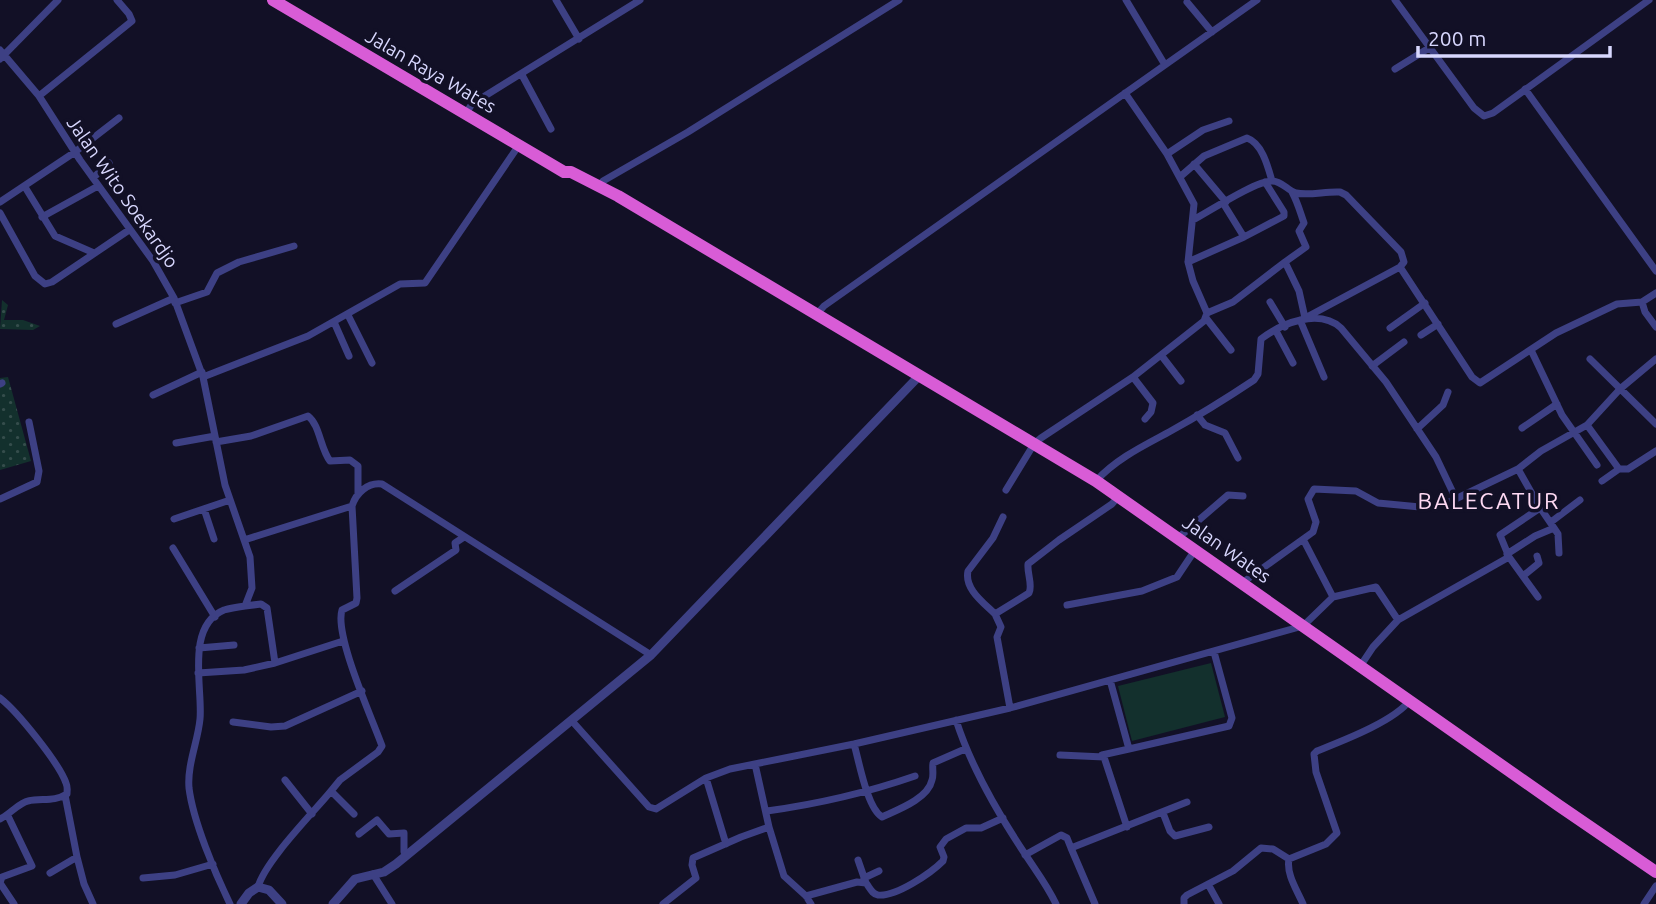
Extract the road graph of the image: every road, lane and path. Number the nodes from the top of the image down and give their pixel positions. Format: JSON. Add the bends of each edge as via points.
{"nodes":[{"id":1,"x":58,"y":0,"type":"edge"},
{"id":2,"x":117,"y":0,"type":"edge"},
{"id":3,"x":273,"y":0,"type":"edge"},
{"id":4,"x":282,"y":0,"type":"edge"},
{"id":5,"x":556,"y":0,"type":"edge"},
{"id":6,"x":640,"y":0,"type":"edge"},
{"id":7,"x":899,"y":0,"type":"edge"},
{"id":8,"x":1126,"y":0,"type":"edge"},
{"id":9,"x":1257,"y":0,"type":"edge"},
{"id":10,"x":1395,"y":0,"type":"edge"},
{"id":11,"x":1649,"y":0,"type":"edge"},
{"id":12,"x":1187,"y":2,"type":"dead end"},
{"id":13,"x":1212,"y":32,"type":"junction"},
{"id":14,"x":579,"y":39,"type":"junction"},
{"id":15,"x":1429,"y":48,"type":"junction"},
{"id":16,"x":1,"y":54,"type":"edge"},
{"id":17,"x":1165,"y":65,"type":"junction"},
{"id":18,"x":1395,"y":69,"type":"dead end"},
{"id":19,"x":522,"y":75,"type":"junction"},
{"id":20,"x":1525,"y":89,"type":"junction"},
{"id":21,"x":1125,"y":93,"type":"junction"},
{"id":22,"x":39,"y":96,"type":"junction"},
{"id":23,"x":468,"y":111,"type":"junction"},
{"id":24,"x":119,"y":118,"type":"dead end"},
{"id":25,"x":1229,"y":121,"type":"dead end"},
{"id":26,"x":551,"y":129,"type":"dead end"},
{"id":27,"x":519,"y":145,"type":"junction"},
{"id":28,"x":75,"y":152,"type":"junction"},
{"id":29,"x":1167,"y":154,"type":"junction"},
{"id":30,"x":109,"y":163,"type":"dead end"},
{"id":31,"x":1195,"y":164,"type":"junction"},
{"id":32,"x":572,"y":172,"type":"junction"},
{"id":33,"x":1181,"y":176,"type":"junction"},
{"id":34,"x":93,"y":178,"type":"junction"},
{"id":35,"x":1269,"y":182,"type":"junction"},
{"id":36,"x":99,"y":186,"type":"junction"},
{"id":37,"x":599,"y":186,"type":"junction"},
{"id":38,"x":25,"y":187,"type":"junction"},
{"id":39,"x":1292,"y":192,"type":"junction"},
{"id":40,"x":0,"y":202,"type":"edge"},
{"id":41,"x":1225,"y":202,"type":"junction"},
{"id":42,"x":0,"y":213,"type":"edge"},
{"id":43,"x":42,"y":216,"type":"junction"},
{"id":44,"x":1193,"y":220,"type":"junction"},
{"id":45,"x":130,"y":230,"type":"junction"},
{"id":46,"x":1244,"y":237,"type":"junction"},
{"id":47,"x":295,"y":246,"type":"dead end"},
{"id":48,"x":94,"y":253,"type":"junction"},
{"id":49,"x":1188,"y":262,"type":"junction"},
{"id":50,"x":1285,"y":262,"type":"junction"},
{"id":51,"x":1400,"y":267,"type":"junction"},
{"id":52,"x":1656,"y":271,"type":"edge"},
{"id":53,"x":761,"y":280,"type":"joint"},
{"id":54,"x":1656,"y":293,"type":"edge"},
{"id":55,"x":174,"y":300,"type":"junction"},
{"id":56,"x":1270,"y":302,"type":"dead end"},
{"id":57,"x":1642,"y":302,"type":"junction"},
{"id":58,"x":1425,"y":303,"type":"junction"},
{"id":59,"x":817,"y":314,"type":"junction"},
{"id":60,"x":348,"y":315,"type":"junction"},
{"id":61,"x":1207,"y":316,"type":"junction"},
{"id":62,"x":1303,"y":319,"type":"junction"},
{"id":63,"x":334,"y":322,"type":"junction"},
{"id":64,"x":116,"y":324,"type":"dead end"},
{"id":65,"x":1438,"y":324,"type":"junction"},
{"id":66,"x":1655,"y":324,"type":"edge"},
{"id":67,"x":1285,"y":327,"type":"junction"},
{"id":68,"x":1390,"y":328,"type":"dead end"},
{"id":69,"x":1276,"y":331,"type":"junction"},
{"id":70,"x":1422,"y":335,"type":"dead end"},
{"id":71,"x":1404,"y":342,"type":"dead end"},
{"id":72,"x":1231,"y":350,"type":"dead end"},
{"id":73,"x":1531,"y":350,"type":"junction"},
{"id":74,"x":1161,"y":355,"type":"junction"},
{"id":75,"x":349,"y":356,"type":"dead end"},
{"id":76,"x":1590,"y":359,"type":"dead end"},
{"id":77,"x":1656,"y":359,"type":"edge"},
{"id":78,"x":372,"y":363,"type":"dead end"},
{"id":79,"x":1293,"y":363,"type":"dead end"},
{"id":80,"x":1372,"y":366,"type":"junction"},
{"id":81,"x":202,"y":374,"type":"junction"},
{"id":82,"x":920,"y":375,"type":"junction"},
{"id":83,"x":1133,"y":377,"type":"junction"},
{"id":84,"x":1324,"y":377,"type":"dead end"},
{"id":85,"x":1181,"y":381,"type":"dead end"},
{"id":86,"x":1620,"y":389,"type":"junction"},
{"id":87,"x":1448,"y":392,"type":"dead end"},
{"id":88,"x":153,"y":395,"type":"dead end"},
{"id":89,"x":1556,"y":404,"type":"junction"},
{"id":90,"x":1197,"y":415,"type":"junction"},
{"id":91,"x":1145,"y":419,"type":"dead end"},
{"id":92,"x":29,"y":422,"type":"dead end"},
{"id":93,"x":1656,"y":424,"type":"edge"},
{"id":94,"x":1587,"y":425,"type":"junction"},
{"id":95,"x":1522,"y":428,"type":"dead end"},
{"id":96,"x":1417,"y":429,"type":"junction"},
{"id":97,"x":1573,"y":432,"type":"junction"},
{"id":98,"x":216,"y":439,"type":"junction"},
{"id":99,"x":176,"y":443,"type":"dead end"},
{"id":100,"x":1034,"y":444,"type":"junction"},
{"id":101,"x":1656,"y":451,"type":"edge"},
{"id":102,"x":1238,"y":458,"type":"dead end"},
{"id":103,"x":1597,"y":465,"type":"dead end"},
{"id":104,"x":1518,"y":469,"type":"junction"},
{"id":105,"x":1619,"y":469,"type":"junction"},
{"id":106,"x":1096,"y":481,"type":"junction"},
{"id":107,"x":1602,"y":481,"type":"dead end"},
{"id":108,"x":1006,"y":490,"type":"dead end"},
{"id":109,"x":358,"y":495,"type":"junction"},
{"id":110,"x":1243,"y":496,"type":"dead end"},
{"id":111,"x":1118,"y":497,"type":"junction"},
{"id":112,"x":0,"y":499,"type":"edge"},
{"id":113,"x":1457,"y":499,"type":"junction"},
{"id":114,"x":230,"y":500,"type":"junction"},
{"id":115,"x":1580,"y":500,"type":"dead end"},
{"id":116,"x":352,"y":506,"type":"junction"},
{"id":117,"x":1539,"y":506,"type":"junction"},
{"id":118,"x":204,"y":509,"type":"junction"},
{"id":119,"x":1003,"y":517,"type":"dead end"},
{"id":120,"x":174,"y":519,"type":"dead end"},
{"id":121,"x":1553,"y":525,"type":"junction"},
{"id":122,"x":464,"y":537,"type":"junction"},
{"id":123,"x":214,"y":538,"type":"dead end"},
{"id":124,"x":1178,"y":538,"type":"junction"},
{"id":125,"x":1303,"y":539,"type":"junction"},
{"id":126,"x":244,"y":540,"type":"junction"},
{"id":127,"x":173,"y":548,"type":"dead end"},
{"id":128,"x":1195,"y":550,"type":"junction"},
{"id":129,"x":1559,"y":553,"type":"dead end"},
{"id":130,"x":1508,"y":555,"type":"junction"},
{"id":131,"x":1537,"y":556,"type":"dead end"},
{"id":132,"x":1522,"y":576,"type":"junction"},
{"id":133,"x":1242,"y":583,"type":"junction"},
{"id":134,"x":395,"y":591,"type":"dead end"},
{"id":135,"x":1333,"y":597,"type":"junction"},
{"id":136,"x":1538,"y":597,"type":"dead end"},
{"id":137,"x":1067,"y":605,"type":"dead end"},
{"id":138,"x":245,"y":606,"type":"junction"},
{"id":139,"x":995,"y":614,"type":"junction"},
{"id":140,"x":215,"y":617,"type":"junction"},
{"id":141,"x":1398,"y":620,"type":"junction"},
{"id":142,"x":1303,"y":626,"type":"junction"},
{"id":143,"x":343,"y":641,"type":"junction"},
{"id":144,"x":234,"y":645,"type":"dead end"},
{"id":145,"x":199,"y":648,"type":"junction"},
{"id":146,"x":1214,"y":652,"type":"junction"},
{"id":147,"x":651,"y":654,"type":"junction"},
{"id":148,"x":275,"y":663,"type":"junction"},
{"id":149,"x":1361,"y":665,"type":"junction"},
{"id":150,"x":198,"y":673,"type":"junction"},
{"id":151,"x":1111,"y":680,"type":"junction"},
{"id":152,"x":362,"y":691,"type":"junction"},
{"id":153,"x":0,"y":698,"type":"edge"},
{"id":154,"x":1410,"y":700,"type":"junction"},
{"id":155,"x":1010,"y":708,"type":"junction"},
{"id":156,"x":956,"y":720,"type":"junction"},
{"id":157,"x":572,"y":721,"type":"junction"},
{"id":158,"x":233,"y":722,"type":"dead end"},
{"id":159,"x":854,"y":744,"type":"junction"},
{"id":160,"x":965,"y":749,"type":"junction"},
{"id":161,"x":1129,"y":749,"type":"junction"},
{"id":162,"x":1060,"y":755,"type":"dead end"},
{"id":163,"x":1101,"y":755,"type":"junction"},
{"id":164,"x":755,"y":764,"type":"junction"},
{"id":165,"x":915,"y":776,"type":"dead end"},
{"id":166,"x":706,"y":778,"type":"junction"},
{"id":167,"x":285,"y":780,"type":"dead end"},
{"id":168,"x":331,"y":791,"type":"junction"},
{"id":169,"x":868,"y":792,"type":"junction"},
{"id":170,"x":65,"y":795,"type":"junction"},
{"id":171,"x":1187,"y":802,"type":"dead end"},
{"id":172,"x":767,"y":811,"type":"junction"},
{"id":173,"x":1163,"y":813,"type":"junction"},
{"id":174,"x":312,"y":814,"type":"junction"},
{"id":175,"x":354,"y":814,"type":"dead end"},
{"id":176,"x":4,"y":818,"type":"edge"},
{"id":177,"x":1003,"y":818,"type":"junction"},
{"id":178,"x":769,"y":827,"type":"junction"},
{"id":179,"x":1127,"y":827,"type":"junction"},
{"id":180,"x":1209,"y":827,"type":"dead end"},
{"id":181,"x":359,"y":834,"type":"dead end"},
{"id":182,"x":726,"y":844,"type":"junction"},
{"id":183,"x":1071,"y":848,"type":"junction"},
{"id":184,"x":408,"y":854,"type":"junction"},
{"id":185,"x":1025,"y":855,"type":"junction"},
{"id":186,"x":77,"y":857,"type":"junction"},
{"id":187,"x":1289,"y":859,"type":"junction"},
{"id":188,"x":858,"y":860,"type":"dead end"},
{"id":189,"x":213,"y":864,"type":"junction"},
{"id":190,"x":879,"y":871,"type":"dead end"},
{"id":191,"x":1656,"y":872,"type":"edge"},
{"id":192,"x":50,"y":873,"type":"dead end"},
{"id":193,"x":373,"y":874,"type":"junction"},
{"id":194,"x":143,"y":878,"type":"dead end"},
{"id":195,"x":865,"y":881,"type":"junction"},
{"id":196,"x":1208,"y":884,"type":"junction"},
{"id":197,"x":1656,"y":886,"type":"edge"},
{"id":198,"x":258,"y":887,"type":"junction"},
{"id":199,"x":806,"y":896,"type":"junction"},
{"id":200,"x":14,"y":904,"type":"edge"},
{"id":201,"x":93,"y":904,"type":"edge"},
{"id":202,"x":230,"y":904,"type":"edge"},
{"id":203,"x":241,"y":904,"type":"edge"},
{"id":204,"x":282,"y":904,"type":"edge"},
{"id":205,"x":333,"y":904,"type":"edge"},
{"id":206,"x":392,"y":904,"type":"edge"},
{"id":207,"x":663,"y":904,"type":"edge"},
{"id":208,"x":811,"y":904,"type":"edge"},
{"id":209,"x":1056,"y":904,"type":"edge"},
{"id":210,"x":1095,"y":904,"type":"edge"},
{"id":211,"x":1184,"y":904,"type":"edge"},
{"id":212,"x":1219,"y":904,"type":"edge"},
{"id":213,"x":1303,"y":904,"type":"edge"},
{"id":214,"x":1644,"y":904,"type":"edge"}],
"edges":[{"from":1,"to":16,"type":"street"},
{"from":2,"to":22,"type":"street","via":[[132,22]]},
{"from":3,"to":23,"type":"highway","name":"Jalan Raya Wates"},
{"from":4,"to":23,"type":"highway","name":"Jalan Raya Wates"},
{"from":5,"to":14,"type":"street"},
{"from":6,"to":14,"type":"street"},
{"from":7,"to":37,"type":"street"},
{"from":8,"to":17,"type":"street"},
{"from":9,"to":13,"type":"street"},
{"from":10,"to":15,"type":"street"},
{"from":11,"to":20,"type":"street"},
{"from":12,"to":13,"type":"street"},
{"from":13,"to":17,"type":"street"},
{"from":14,"to":19,"type":"street"},
{"from":15,"to":18,"type":"street"},
{"from":15,"to":20,"type":"street","via":[[1480,116],[1493,113]]},
{"from":16,"to":22,"type":"street","name":"Jalan Wito Soekardjo"},
{"from":17,"to":21,"type":"street"},
{"from":19,"to":23,"type":"street","via":[[472,104]]},
{"from":19,"to":26,"type":"street"},
{"from":20,"to":52,"type":"street"},
{"from":21,"to":29,"type":"street"},
{"from":21,"to":59,"type":"street"},
{"from":22,"to":28,"type":"street","name":"Jalan Wito Soekardjo"},
{"from":23,"to":27,"type":"highway","name":"Jalan Raya Wates"},
{"from":23,"to":32,"type":"highway","name":"Jalan Raya Wates"},
{"from":24,"to":28,"type":"street"},
{"from":25,"to":29,"type":"street","via":[[1203,130]]},
{"from":27,"to":32,"type":"highway","name":"Jalan Raya Wates"},
{"from":27,"to":60,"type":"street","via":[[428,280],[400,284]]},
{"from":28,"to":34,"type":"street","name":"Jalan Wito Soekardjo"},
{"from":28,"to":38,"type":"street"},
{"from":29,"to":33,"type":"street"},
{"from":30,"to":34,"type":"street"},
{"from":31,"to":33,"type":"street"},
{"from":31,"to":35,"type":"street","via":[[1214,150],[1250,138],[1266,161]]},
{"from":31,"to":41,"type":"street"},
{"from":32,"to":37,"type":"highway","name":"Jalan Raya Wates"},
{"from":33,"to":44,"type":"street","via":[[1194,204]]},
{"from":34,"to":36,"type":"street","name":"Jalan Wito Soekardjo"},
{"from":35,"to":39,"type":"street"},
{"from":35,"to":41,"type":"street"},
{"from":35,"to":46,"type":"street","via":[[1284,216]]},
{"from":36,"to":43,"type":"street"},
{"from":36,"to":45,"type":"street","name":"Jalan Wito Soekardjo"},
{"from":37,"to":53,"type":"highway","name":"Jalan Raya Wates"},
{"from":38,"to":40,"type":"street"},
{"from":38,"to":43,"type":"street"},
{"from":39,"to":50,"type":"street","via":[[1304,223],[1299,231],[1306,247]]},
{"from":39,"to":51,"type":"street","via":[[1346,195],[1401,251],[1404,262]]},
{"from":41,"to":44,"type":"street"},
{"from":41,"to":46,"type":"street"},
{"from":42,"to":48,"type":"street","via":[[40,281],[52,282]]},
{"from":43,"to":48,"type":"street","via":[[55,236]]},
{"from":44,"to":49,"type":"street"},
{"from":45,"to":48,"type":"street"},
{"from":45,"to":55,"type":"street","name":"Jalan Wito Soekardjo"},
{"from":46,"to":49,"type":"street"},
{"from":47,"to":55,"type":"street","via":[[239,262],[214,276],[207,292]]},
{"from":49,"to":61,"type":"street"},
{"from":50,"to":61,"type":"street"},
{"from":50,"to":62,"type":"street","via":[[1299,291]]},
{"from":51,"to":58,"type":"street"},
{"from":51,"to":62,"type":"street"},
{"from":53,"to":59,"type":"highway","name":"Jalan Wates"},
{"from":54,"to":57,"type":"street"},
{"from":55,"to":64,"type":"street"},
{"from":55,"to":81,"type":"street","name":"Jalan Wito Soekardjo"},
{"from":56,"to":67,"type":"street"},
{"from":57,"to":66,"type":"street"},
{"from":57,"to":73,"type":"street","via":[[1617,304]]},
{"from":58,"to":65,"type":"street"},
{"from":58,"to":68,"type":"street"},
{"from":59,"to":82,"type":"highway","name":"Jalan Wates"},
{"from":60,"to":63,"type":"street"},
{"from":60,"to":78,"type":"street"},
{"from":61,"to":72,"type":"street"},
{"from":61,"to":74,"type":"street"},
{"from":62,"to":67,"type":"street"},
{"from":62,"to":80,"type":"street","via":[[1337,324]]},
{"from":62,"to":84,"type":"street"},
{"from":63,"to":75,"type":"street"},
{"from":63,"to":81,"type":"street"},
{"from":65,"to":70,"type":"street"},
{"from":65,"to":73,"type":"street","via":[[1477,382]]},
{"from":67,"to":69,"type":"street"},
{"from":69,"to":79,"type":"street"},
{"from":69,"to":90,"type":"street","via":[[1261,339],[1254,380]]},
{"from":71,"to":80,"type":"street"},
{"from":73,"to":89,"type":"street"},
{"from":74,"to":83,"type":"street"},
{"from":74,"to":85,"type":"street"},
{"from":76,"to":86,"type":"street"},
{"from":77,"to":86,"type":"street"},
{"from":80,"to":96,"type":"street"},
{"from":81,"to":88,"type":"street"},
{"from":81,"to":98,"type":"street","name":"Jalan Wito Soekardjo"},
{"from":82,"to":100,"type":"highway","name":"Jalan Wates"},
{"from":82,"to":147,"type":"street"},
{"from":83,"to":91,"type":"street","via":[[1153,403]]},
{"from":83,"to":100,"type":"street"},
{"from":86,"to":93,"type":"street"},
{"from":86,"to":94,"type":"street"},
{"from":87,"to":96,"type":"street","via":[[1443,405]]},
{"from":89,"to":95,"type":"street"},
{"from":89,"to":97,"type":"street"},
{"from":90,"to":102,"type":"street","via":[[1205,425],[1222,429]]},
{"from":90,"to":106,"type":"street","via":[[1138,447]]},
{"from":92,"to":112,"type":"street","via":[[37,482]]},
{"from":94,"to":97,"type":"street"},
{"from":94,"to":105,"type":"street"},
{"from":96,"to":113,"type":"street"},
{"from":97,"to":103,"type":"street"},
{"from":97,"to":104,"type":"street"},
{"from":98,"to":99,"type":"street"},
{"from":98,"to":109,"type":"street","via":[[251,436],[308,416],[330,461],[350,460],[358,466]]},
{"from":98,"to":114,"type":"street","name":"Jalan Wito Soekardjo"},
{"from":100,"to":106,"type":"highway","name":"Jalan Wates"},
{"from":100,"to":108,"type":"street"},
{"from":101,"to":105,"type":"street","via":[[1628,469]]},
{"from":104,"to":113,"type":"street"},
{"from":104,"to":117,"type":"street"},
{"from":105,"to":107,"type":"street"},
{"from":106,"to":111,"type":"highway","name":"Jalan Wates"},
{"from":109,"to":116,"type":"street"},
{"from":109,"to":122,"type":"street","via":[[370,485],[382,484]]},
{"from":110,"to":124,"type":"street","via":[[1227,496]]},
{"from":111,"to":124,"type":"highway","name":"Jalan Wates"},
{"from":111,"to":139,"type":"street","via":[[1028,564],[1029,593]]},
{"from":113,"to":125,"type":"street","via":[[1410,506],[1373,502],[1356,491],[1318,488],[1308,499],[1316,527]]},
{"from":114,"to":118,"type":"street"},
{"from":114,"to":126,"type":"street","name":"Jalan Wito Soekardjo"},
{"from":115,"to":121,"type":"street"},
{"from":116,"to":126,"type":"street"},
{"from":116,"to":143,"type":"street","via":[[358,598],[340,613]]},
{"from":117,"to":121,"type":"street"},
{"from":117,"to":130,"type":"street","via":[[1500,533]]},
{"from":118,"to":120,"type":"street"},
{"from":118,"to":123,"type":"street"},
{"from":119,"to":139,"type":"street","via":[[967,578],[970,588]]},
{"from":121,"to":129,"type":"street"},
{"from":121,"to":130,"type":"street"},
{"from":122,"to":134,"type":"street","via":[[455,543],[456,550]]},
{"from":122,"to":147,"type":"street"},
{"from":124,"to":128,"type":"highway","name":"Jalan Wates"},
{"from":125,"to":133,"type":"street"},
{"from":125,"to":135,"type":"street"},
{"from":126,"to":138,"type":"street","name":"Jalan Wito Soekardjo","via":[[252,573]]},
{"from":127,"to":140,"type":"street"},
{"from":128,"to":133,"type":"highway","name":"Jalan Wates"},
{"from":128,"to":137,"type":"street","via":[[1177,577],[1142,591]]},
{"from":130,"to":132,"type":"street"},
{"from":130,"to":141,"type":"street"},
{"from":131,"to":132,"type":"street","via":[[1539,563]]},
{"from":132,"to":136,"type":"street"},
{"from":133,"to":142,"type":"highway","name":"Jalan Wates"},
{"from":135,"to":141,"type":"street","via":[[1376,587]]},
{"from":135,"to":142,"type":"street"},
{"from":138,"to":140,"type":"street"},
{"from":138,"to":148,"type":"street","via":[[267,608]]},
{"from":139,"to":155,"type":"street","via":[[1001,627],[997,638]]},
{"from":140,"to":145,"type":"street"},
{"from":141,"to":149,"type":"street"},
{"from":142,"to":146,"type":"street"},
{"from":142,"to":149,"type":"highway","name":"Jalan Wates"},
{"from":143,"to":148,"type":"street"},
{"from":143,"to":152,"type":"street"},
{"from":144,"to":145,"type":"street"},
{"from":145,"to":150,"type":"street"},
{"from":146,"to":151,"type":"street"},
{"from":146,"to":161,"type":"street","via":[[1231,724]]},
{"from":147,"to":157,"type":"street"},
{"from":148,"to":150,"type":"street"},
{"from":149,"to":154,"type":"highway","name":"Jalan Wates"},
{"from":150,"to":189,"type":"street","via":[[200,717],[189,787]]},
{"from":151,"to":155,"type":"street"},
{"from":151,"to":161,"type":"street"},
{"from":152,"to":158,"type":"street","via":[[285,726]]},
{"from":152,"to":168,"type":"street","via":[[382,748]]},
{"from":153,"to":170,"type":"street","via":[[49,756],[66,782]]},
{"from":154,"to":187,"type":"street","via":[[1367,729],[1314,754],[1315,772],[1337,833],[1326,844]]},
{"from":154,"to":191,"type":"highway","name":"Jalan Wates"},
{"from":155,"to":156,"type":"street"},
{"from":156,"to":159,"type":"street"},
{"from":156,"to":160,"type":"street"},
{"from":157,"to":166,"type":"street","via":[[653,809]]},
{"from":157,"to":184,"type":"street"},
{"from":159,"to":164,"type":"street"},
{"from":159,"to":169,"type":"street"},
{"from":160,"to":169,"type":"street","via":[[935,761],[929,787],[882,817]]},
{"from":160,"to":177,"type":"street"},
{"from":161,"to":163,"type":"street"},
{"from":162,"to":163,"type":"street"},
{"from":163,"to":179,"type":"street","via":[[1107,761]]},
{"from":164,"to":166,"type":"street"},
{"from":164,"to":172,"type":"street"},
{"from":165,"to":169,"type":"street"},
{"from":166,"to":182,"type":"street"},
{"from":167,"to":174,"type":"street"},
{"from":168,"to":174,"type":"street"},
{"from":168,"to":175,"type":"street"},
{"from":169,"to":172,"type":"street"},
{"from":170,"to":176,"type":"street","via":[[25,801]]},
{"from":170,"to":186,"type":"street"},
{"from":171,"to":173,"type":"street"},
{"from":172,"to":178,"type":"street"},
{"from":173,"to":179,"type":"street"},
{"from":173,"to":180,"type":"street","via":[[1175,836]]},
{"from":174,"to":198,"type":"street"},
{"from":176,"to":200,"type":"street","via":[[32,866],[2,877]]},
{"from":177,"to":185,"type":"street"},
{"from":177,"to":195,"type":"street","via":[[946,839],[940,847],[943,861],[900,890],[878,895]]},
{"from":178,"to":182,"type":"street"},
{"from":178,"to":199,"type":"street","via":[[781,870]]},
{"from":179,"to":183,"type":"street"},
{"from":181,"to":184,"type":"street","via":[[377,820],[389,834],[403,832]]},
{"from":182,"to":207,"type":"street","via":[[693,859],[696,878]]},
{"from":183,"to":185,"type":"street","via":[[1060,835]]},
{"from":183,"to":210,"type":"street"},
{"from":184,"to":193,"type":"street","via":[[389,869]]},
{"from":185,"to":209,"type":"street"},
{"from":186,"to":192,"type":"street"},
{"from":186,"to":201,"type":"street"},
{"from":187,"to":196,"type":"street","via":[[1261,848]]},
{"from":187,"to":213,"type":"street"},
{"from":188,"to":195,"type":"street"},
{"from":189,"to":194,"type":"street"},
{"from":189,"to":202,"type":"street"},
{"from":190,"to":195,"type":"street"},
{"from":193,"to":205,"type":"street","via":[[355,879]]},
{"from":193,"to":206,"type":"street"},
{"from":195,"to":199,"type":"street"},
{"from":196,"to":211,"type":"street","via":[[1187,895]]},
{"from":196,"to":212,"type":"street"},
{"from":197,"to":214,"type":"street"},
{"from":198,"to":203,"type":"street"},
{"from":198,"to":204,"type":"street","via":[[269,890]]},
{"from":199,"to":208,"type":"street"}]}
